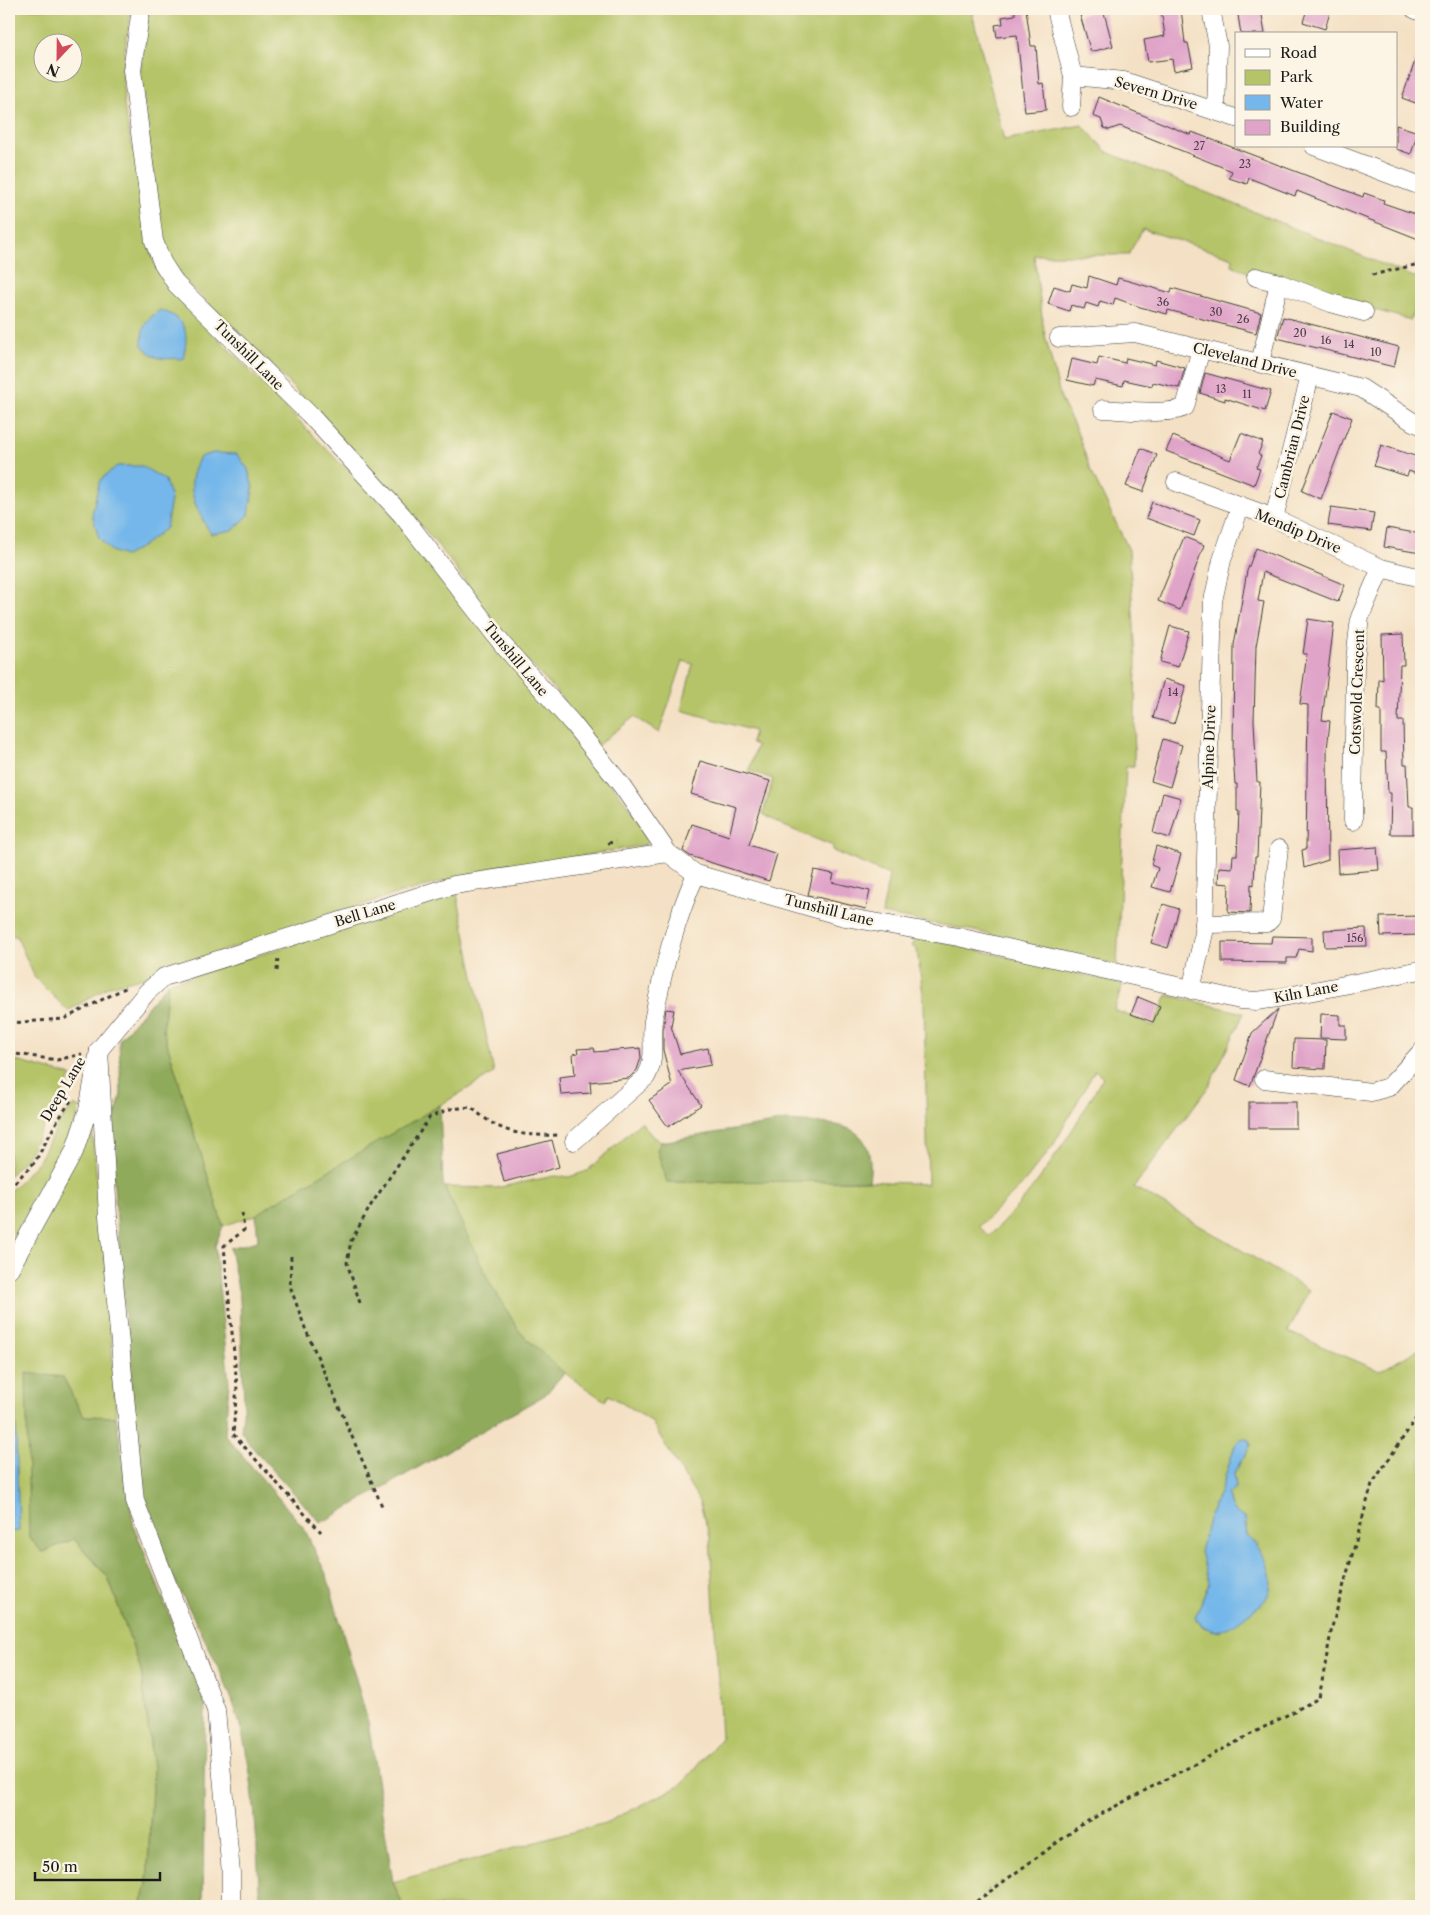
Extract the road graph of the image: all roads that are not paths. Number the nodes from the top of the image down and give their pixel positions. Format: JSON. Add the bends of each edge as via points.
{"nodes":[{"id":1,"x":141,"y":9,"type":"edge"},
{"id":2,"x":1056,"y":9,"type":"edge"},
{"id":3,"x":1211,"y":9,"type":"edge"},
{"id":4,"x":1414,"y":9,"type":"edge"},
{"id":5,"x":1421,"y":12,"type":"edge"},
{"id":6,"x":1073,"y":76,"type":"junction"},
{"id":7,"x":1071,"y":107,"type":"dead end"},
{"id":8,"x":1216,"y":110,"type":"junction"},
{"id":9,"x":1235,"y":118,"type":"edge"},
{"id":10,"x":1319,"y":148,"type":"edge"},
{"id":11,"x":1421,"y":186,"type":"edge"},
{"id":12,"x":1256,"y":278,"type":"dead end"},
{"id":13,"x":1279,"y":284,"type":"junction"},
{"id":14,"x":1364,"y":312,"type":"dead end"},
{"id":15,"x":1059,"y":338,"type":"dead end"},
{"id":16,"x":1201,"y":349,"type":"junction"},
{"id":17,"x":1260,"y":363,"type":"junction"},
{"id":18,"x":1310,"y":376,"type":"junction"},
{"id":19,"x":1103,"y":409,"type":"dead end"},
{"id":20,"x":1421,"y":425,"type":"edge"},
{"id":21,"x":1176,"y":482,"type":"dead end"},
{"id":22,"x":1240,"y":507,"type":"junction"},
{"id":23,"x":1274,"y":518,"type":"junction"},
{"id":24,"x":1381,"y":568,"type":"junction"},
{"id":25,"x":1421,"y":578,"type":"edge"},
{"id":26,"x":1353,"y":821,"type":"dead end"},
{"id":27,"x":1279,"y":849,"type":"dead end"},
{"id":28,"x":668,"y":853,"type":"junction"},
{"id":29,"x":696,"y":874,"type":"junction"},
{"id":30,"x":1204,"y":924,"type":"junction"},
{"id":31,"x":1421,"y":970,"type":"edge"},
{"id":32,"x":1191,"y":990,"type":"junction"},
{"id":33,"x":99,"y":1050,"type":"junction"},
{"id":34,"x":1421,"y":1052,"type":"edge"},
{"id":35,"x":1264,"y":1079,"type":"dead end"},
{"id":36,"x":577,"y":1138,"type":"road end"},
{"id":37,"x":9,"y":1270,"type":"edge"},
{"id":38,"x":231,"y":1906,"type":"edge"}],
"edges":[{"from":1,"to":28,"type":"street","name":"Tunshill Lane","via":[[132,70],[154,241],[162,262],[176,284],[309,414],[402,515],[503,646],[573,724],[622,786]]},
{"from":2,"to":6,"type":"street"},
{"from":3,"to":8,"type":"street","via":[[1218,46]]},
{"from":4,"to":5,"type":"street"},
{"from":6,"to":7,"type":"street"},
{"from":6,"to":8,"type":"street","name":"Severn Drive","via":[[1124,81]]},
{"from":8,"to":9,"type":"street","name":"Severn Drive"},
{"from":10,"to":11,"type":"street"},
{"from":12,"to":13,"type":"street"},
{"from":13,"to":14,"type":"street"},
{"from":13,"to":17,"type":"street"},
{"from":15,"to":16,"type":"street","name":"Cleveland Drive","via":[[1135,333]]},
{"from":16,"to":17,"type":"street","name":"Cleveland Drive"},
{"from":16,"to":19,"type":"street","via":[[1185,407],[1165,411]]},
{"from":17,"to":18,"type":"street","name":"Cleveland Drive"},
{"from":18,"to":20,"type":"street","name":"Cleveland Drive","via":[[1361,388]]},
{"from":18,"to":23,"type":"street","name":"Cambrian Drive"},
{"from":21,"to":22,"type":"street","name":"Mendip Drive"},
{"from":22,"to":23,"type":"street","name":"Mendip Drive"},
{"from":22,"to":30,"type":"street","name":"Alpine Drive","via":[[1222,560],[1213,602]]},
{"from":23,"to":24,"type":"street","name":"Mendip Drive"},
{"from":24,"to":25,"type":"street","name":"Mendip Drive"},
{"from":24,"to":26,"type":"street","name":"Cotswold Crescent","via":[[1360,617],[1355,660]]},
{"from":27,"to":30,"type":"street","via":[[1271,919],[1267,923]]},
{"from":28,"to":29,"type":"street","name":"Tunshill Lane"},
{"from":28,"to":33,"type":"street","name":"Bell Lane","via":[[454,885],[164,977]]},
{"from":29,"to":32,"type":"street","name":"Tunshill Lane","via":[[845,916],[958,937]]},
{"from":29,"to":36,"type":"street","via":[[682,907],[664,967],[652,1026],[650,1071]]},
{"from":30,"to":32,"type":"street","name":"Alpine Drive"},
{"from":31,"to":32,"type":"street","name":"Kiln Lane","via":[[1257,1001]]},
{"from":33,"to":37,"type":"street","via":[[88,1110],[74,1152]]},
{"from":33,"to":38,"type":"street","via":[[108,1217],[135,1501],[216,1710],[231,1873]]},
{"from":34,"to":35,"type":"street","via":[[1388,1087],[1371,1092]]}]}
